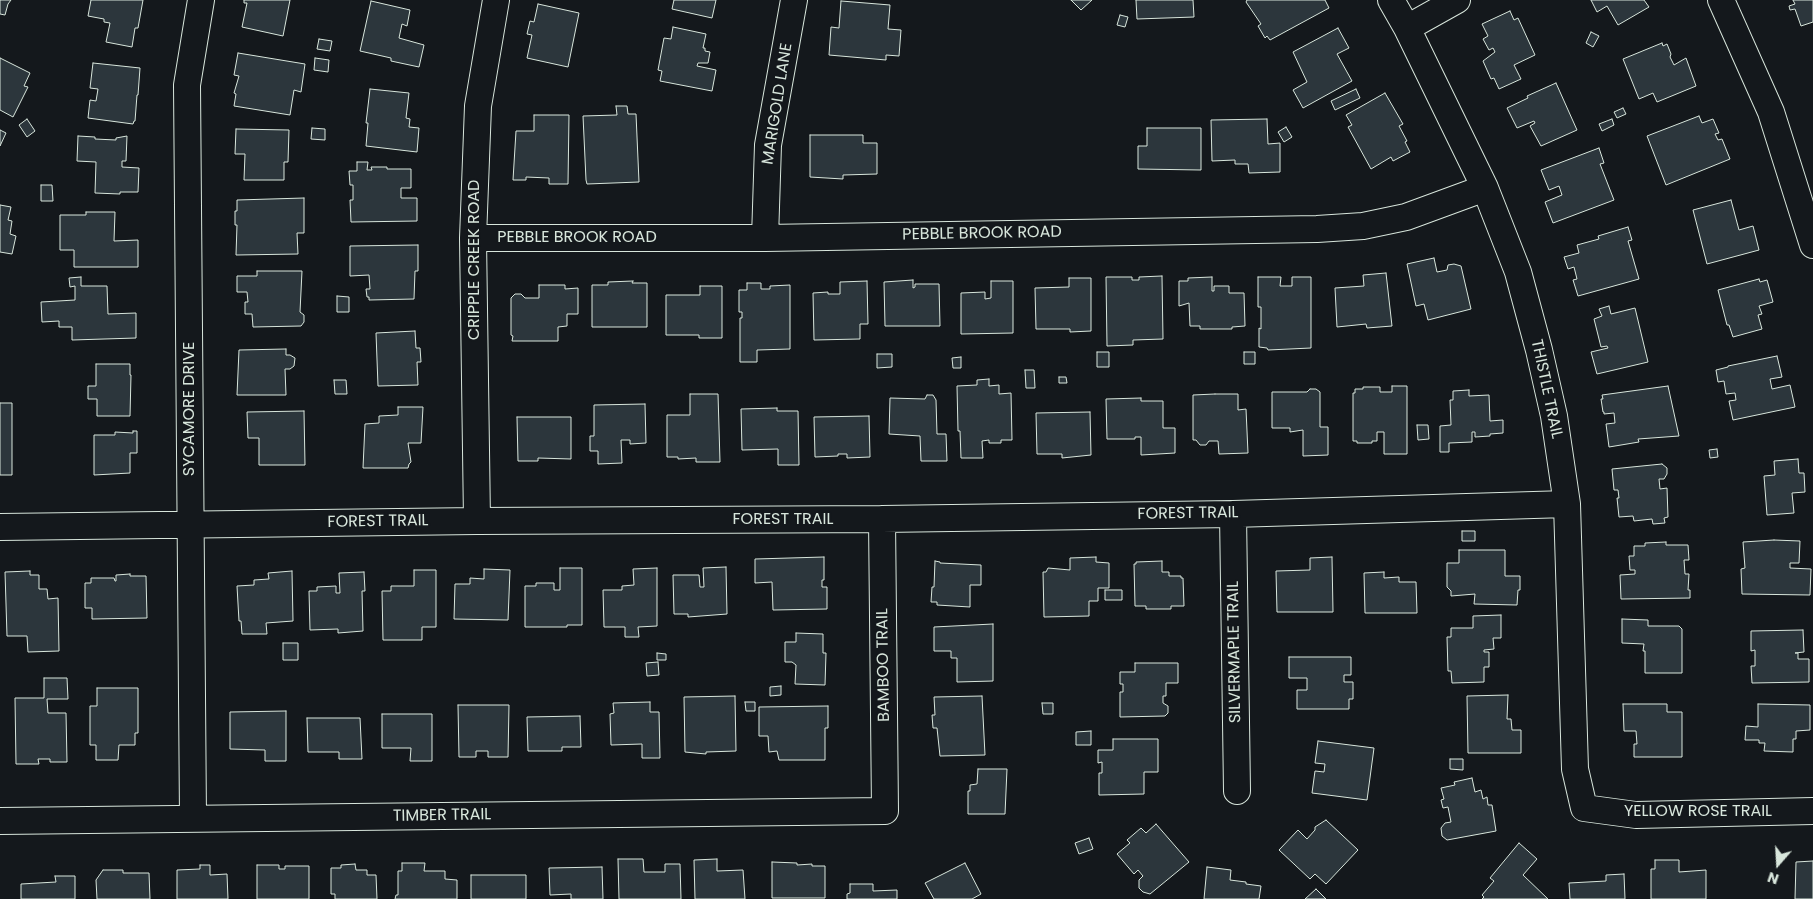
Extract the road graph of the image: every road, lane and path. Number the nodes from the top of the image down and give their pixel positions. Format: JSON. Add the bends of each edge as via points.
{"nodes":[{"id":1,"x":201,"y":0,"type":"edge"},
{"id":2,"x":496,"y":0,"type":"edge"},
{"id":3,"x":794,"y":0,"type":"edge"},
{"id":4,"x":1391,"y":0,"type":"edge"},
{"id":5,"x":1456,"y":0,"type":"edge"},
{"id":6,"x":1721,"y":0,"type":"edge"},
{"id":7,"x":1407,"y":28,"type":"junction"},
{"id":8,"x":1485,"y":188,"type":"junction"},
{"id":9,"x":474,"y":238,"type":"junction"},
{"id":10,"x":765,"y":238,"type":"junction"},
{"id":11,"x":1813,"y":245,"type":"edge"},
{"id":12,"x":1567,"y":504,"type":"junction"},
{"id":13,"x":1233,"y":514,"type":"junction"},
{"id":14,"x":882,"y":519,"type":"junction"},
{"id":15,"x":477,"y":520,"type":"junction"},
{"id":16,"x":191,"y":524,"type":"junction"},
{"id":17,"x":0,"y":527,"type":"edge"},
{"id":18,"x":1237,"y":791,"type":"dead end"},
{"id":19,"x":1584,"y":808,"type":"joint"},
{"id":20,"x":885,"y":811,"type":"joint"},
{"id":21,"x":1813,"y":811,"type":"edge"},
{"id":22,"x":193,"y":818,"type":"junction"},
{"id":23,"x":0,"y":821,"type":"edge"}],
"edges":[{"from":1,"to":16,"type":"street","name":"SYCAMORE DRIVE","via":[[188,85]]},
{"from":2,"to":9,"type":"street","name":"CRIPPLE CREEK ROAD","via":[[478,106]]},
{"from":3,"to":10,"type":"street","name":"MARIGOLD LANE","via":[[768,145]]},
{"from":4,"to":7,"type":"street","name":"THISTLE TRAIL"},
{"from":5,"to":7,"type":"street"},
{"from":6,"to":11,"type":"street","via":[[1771,112]]},
{"from":7,"to":8,"type":"street","name":"THISTLE TRAIL"},
{"from":8,"to":10,"type":"street","name":"PEBBLE BROOK ROAD","via":[[1406,217],[1363,226]]},
{"from":8,"to":12,"type":"street","name":"THISTLE TRAIL","via":[[1518,272],[1539,350],[1554,416]]},
{"from":9,"to":10,"type":"street","name":"PEBBLE BROOK ROAD"},
{"from":9,"to":15,"type":"street","name":"CRIPPLE CREEK ROAD"},
{"from":12,"to":13,"type":"street","name":"FOREST TRAIL"},
{"from":12,"to":19,"type":"street","name":"THISTLE TRAIL","via":[[1575,769]]},
{"from":13,"to":14,"type":"street","name":"FOREST TRAIL"},
{"from":13,"to":18,"type":"street","name":"SILVERMAPLE TRAIL"},
{"from":14,"to":15,"type":"street","name":"FOREST TRAIL"},
{"from":14,"to":20,"type":"street","name":"BAMBOO TRAIL"},
{"from":15,"to":16,"type":"street","name":"FOREST TRAIL"},
{"from":16,"to":17,"type":"street","name":"FOREST TRAIL"},
{"from":16,"to":22,"type":"street","name":"SYCAMORE DRIVE"},
{"from":19,"to":21,"type":"street","name":"YELLOW ROSE TRAIL","via":[[1636,815]]},
{"from":20,"to":22,"type":"street","name":"TIMBER TRAIL"},
{"from":22,"to":23,"type":"street","name":"TIMBER TRAIL"}]}
